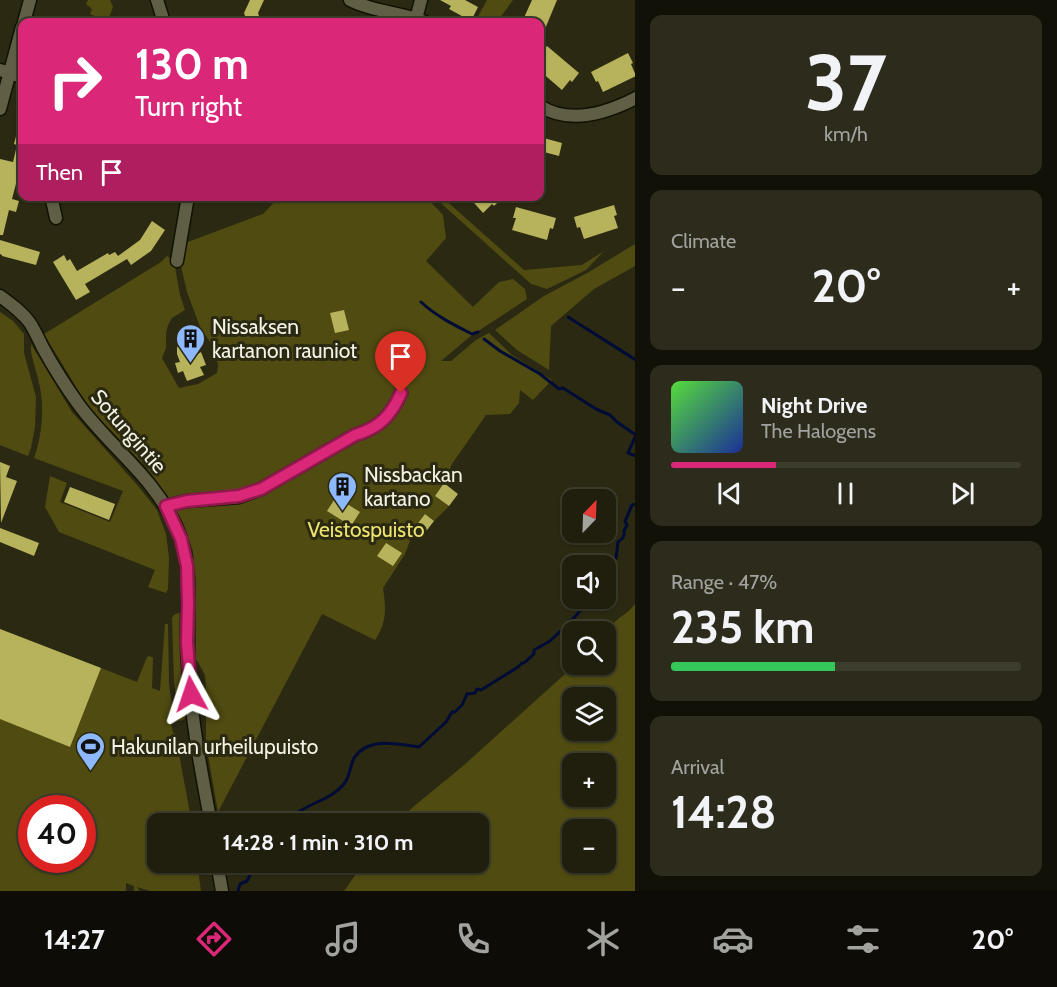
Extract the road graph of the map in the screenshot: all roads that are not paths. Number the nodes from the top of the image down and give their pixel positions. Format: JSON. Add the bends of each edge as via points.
{"nodes":[{"id":1,"x":30,"y":0,"type":"edge"},
{"id":2,"x":157,"y":0,"type":"edge"},
{"id":3,"x":350,"y":0,"type":"edge"},
{"id":4,"x":421,"y":0,"type":"edge"},
{"id":5,"x":25,"y":18,"type":"edge"},
{"id":6,"x":163,"y":18,"type":"edge"},
{"id":7,"x":409,"y":18,"type":"edge"},
{"id":8,"x":421,"y":18,"type":"edge"},
{"id":9,"x":18,"y":45,"type":"edge"},
{"id":10,"x":11,"y":73,"type":"edge"},
{"id":11,"x":635,"y":98,"type":"edge"},
{"id":12,"x":0,"y":109,"type":"edge"},
{"id":13,"x":544,"y":109,"type":"edge"},
{"id":14,"x":52,"y":201,"type":"edge"},
{"id":15,"x":187,"y":201,"type":"edge"},
{"id":16,"x":56,"y":218,"type":"dead end"},
{"id":17,"x":177,"y":261,"type":"dead end"},
{"id":18,"x":0,"y":296,"type":"edge"},
{"id":19,"x":401,"y":393,"type":"dead end"},
{"id":20,"x":166,"y":506,"type":"junction"},
{"id":21,"x":209,"y":813,"type":"edge"},
{"id":22,"x":220,"y":873,"type":"edge"},
{"id":23,"x":222,"y":891,"type":"edge"}],
"edges":[{"from":1,"to":5,"type":"street"},
{"from":2,"to":6,"type":"street"},
{"from":3,"to":7,"type":"street"},
{"from":4,"to":8,"type":"street"},
{"from":9,"to":10,"type":"street"},
{"from":10,"to":12,"type":"street"},
{"from":11,"to":13,"type":"street","via":[[589,116],[569,116]]},
{"from":14,"to":16,"type":"street"},
{"from":15,"to":17,"type":"street"},
{"from":18,"to":20,"type":"street","name":"Sotungintie","via":[[30,323],[83,410]]},
{"from":19,"to":20,"type":"street","via":[[386,418],[368,431],[261,489],[239,496]]},
{"from":20,"to":21,"type":"street","name":"Sotungintie","via":[[181,539],[187,566],[189,681]]},
{"from":22,"to":23,"type":"street"}]}
